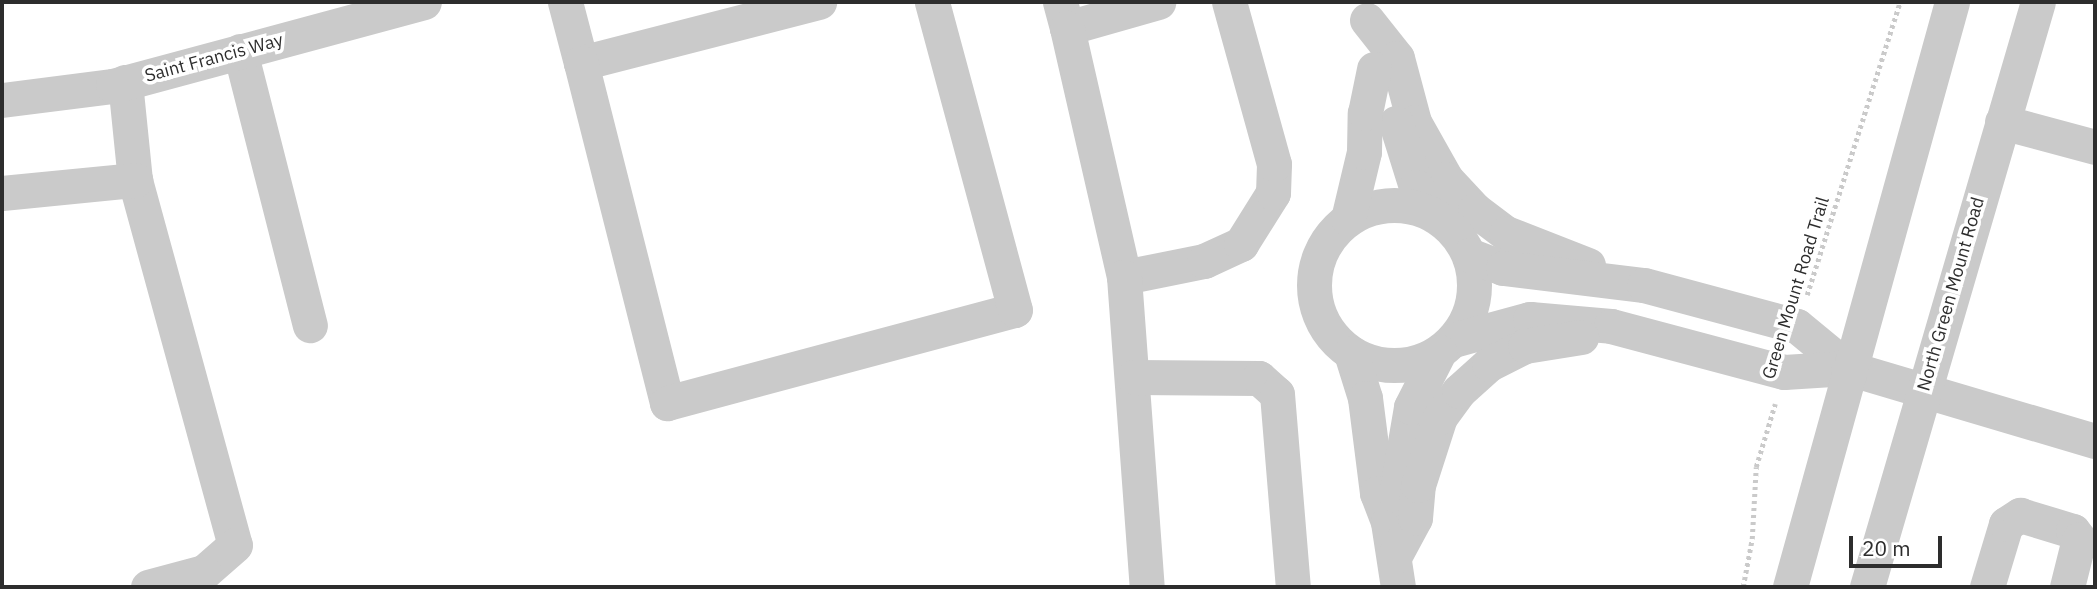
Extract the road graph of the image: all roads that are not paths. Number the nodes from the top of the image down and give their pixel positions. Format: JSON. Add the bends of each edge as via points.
{"nodes":[{"id":1,"x":424,"y":2,"type":"edge"},
{"id":2,"x":565,"y":2,"type":"edge"},
{"id":3,"x":819,"y":2,"type":"edge"},
{"id":4,"x":932,"y":2,"type":"edge"},
{"id":5,"x":1158,"y":2,"type":"edge"},
{"id":6,"x":1229,"y":2,"type":"edge"},
{"id":7,"x":1952,"y":2,"type":"edge"},
{"id":8,"x":2038,"y":2,"type":"edge"},
{"id":9,"x":1366,"y":11,"type":"edge"},
{"id":10,"x":1064,"y":15,"type":"edge"},
{"id":11,"x":240,"y":51,"type":"junction"},
{"id":12,"x":581,"y":63,"type":"junction"},
{"id":13,"x":1374,"y":69,"type":"junction"},
{"id":14,"x":125,"y":82,"type":"junction"},
{"id":15,"x":2,"y":100,"type":"edge"},
{"id":16,"x":2002,"y":122,"type":"junction"},
{"id":17,"x":2095,"y":147,"type":"edge"},
{"id":18,"x":135,"y":180,"type":"junction"},
{"id":19,"x":2,"y":193,"type":"edge"},
{"id":20,"x":1434,"y":215,"type":"junction"},
{"id":21,"x":1348,"y":219,"type":"junction"},
{"id":22,"x":1469,"y":255,"type":"junction"},
{"id":23,"x":1124,"y":277,"type":"junction"},
{"id":24,"x":1612,"y":279,"type":"junction"},
{"id":25,"x":310,"y":325,"type":"dead end"},
{"id":26,"x":1611,"y":326,"type":"junction"},
{"id":27,"x":1446,"y":346,"type":"junction"},
{"id":28,"x":1351,"y":353,"type":"junction"},
{"id":29,"x":1848,"y":368,"type":"junction"},
{"id":30,"x":1134,"y":377,"type":"junction"},
{"id":31,"x":1923,"y":390,"type":"junction"},
{"id":32,"x":2095,"y":441,"type":"edge"},
{"id":33,"x":1388,"y":522,"type":"junction"},
{"id":34,"x":1396,"y":572,"type":"edge"},
{"id":35,"x":148,"y":587,"type":"edge"},
{"id":36,"x":1147,"y":587,"type":"edge"},
{"id":37,"x":1293,"y":587,"type":"edge"},
{"id":38,"x":1790,"y":587,"type":"edge"},
{"id":39,"x":1867,"y":587,"type":"edge"},
{"id":40,"x":1987,"y":587,"type":"edge"},
{"id":41,"x":2067,"y":587,"type":"edge"}],
"edges":[{"from":1,"to":11,"type":"street","name":"Saint Francis Way"},
{"from":2,"to":12,"type":"street"},
{"from":3,"to":12,"type":"street"},
{"from":4,"to":12,"type":"street","via":[[1015,310],[667,403]]},
{"from":5,"to":10,"type":"street"},
{"from":6,"to":23,"type":"street","via":[[1274,164],[1273,193],[1241,244],[1204,261]]},
{"from":7,"to":29,"type":"street"},
{"from":8,"to":16,"type":"street","name":"North Green Mount Road"},
{"from":9,"to":13,"type":"street"},
{"from":9,"to":24,"type":"street","via":[[1397,58],[1414,122],[1429,153],[1475,210],[1506,233],[1578,259]]},
{"from":10,"to":23,"type":"street"},
{"from":11,"to":14,"type":"street","name":"Saint Francis Way"},
{"from":11,"to":25,"type":"street"},
{"from":13,"to":20,"type":"street","via":[[1416,187]]},
{"from":13,"to":21,"type":"street","via":[[1356,194]]},
{"from":14,"to":15,"type":"street","name":"Saint Francis Way"},
{"from":14,"to":18,"type":"street"},
{"from":16,"to":17,"type":"street"},
{"from":16,"to":31,"type":"street","name":"North Green Mount Road"},
{"from":18,"to":19,"type":"street"},
{"from":18,"to":35,"type":"street","via":[[235,545],[204,572]]},
{"from":20,"to":21,"type":"street","via":[[1399,204],[1381,205]]},
{"from":20,"to":22,"type":"street","via":[[1448,225]]},
{"from":21,"to":28,"type":"street","via":[[1324,245],[1314,287],[1326,329]]},
{"from":22,"to":24,"type":"street","via":[[1503,268]]},
{"from":22,"to":27,"type":"street","via":[[1475,290],[1472,308]]},
{"from":23,"to":30,"type":"street"},
{"from":24,"to":29,"type":"street","via":[[1797,326]]},
{"from":26,"to":27,"type":"street","via":[[1530,319]]},
{"from":26,"to":29,"type":"street","via":[[1784,372]]},
{"from":26,"to":34,"type":"street","via":[[1581,337],[1525,346],[1489,364],[1459,391],[1440,417],[1421,473],[1415,518]]},
{"from":27,"to":28,"type":"street","via":[[1404,365],[1385,365]]},
{"from":27,"to":33,"type":"street","via":[[1411,407]]},
{"from":28,"to":33,"type":"street","via":[[1371,430],[1377,493]]},
{"from":29,"to":31,"type":"street"},
{"from":29,"to":38,"type":"street"},
{"from":30,"to":36,"type":"street"},
{"from":30,"to":37,"type":"street","via":[[1259,378],[1277,394]]},
{"from":31,"to":32,"type":"street"},
{"from":31,"to":39,"type":"street","name":"North Green Mount Road"},
{"from":33,"to":34,"type":"street"},
{"from":40,"to":41,"type":"street","via":[[2006,524],[2020,514],[2073,531],[2079,538]]}]}
